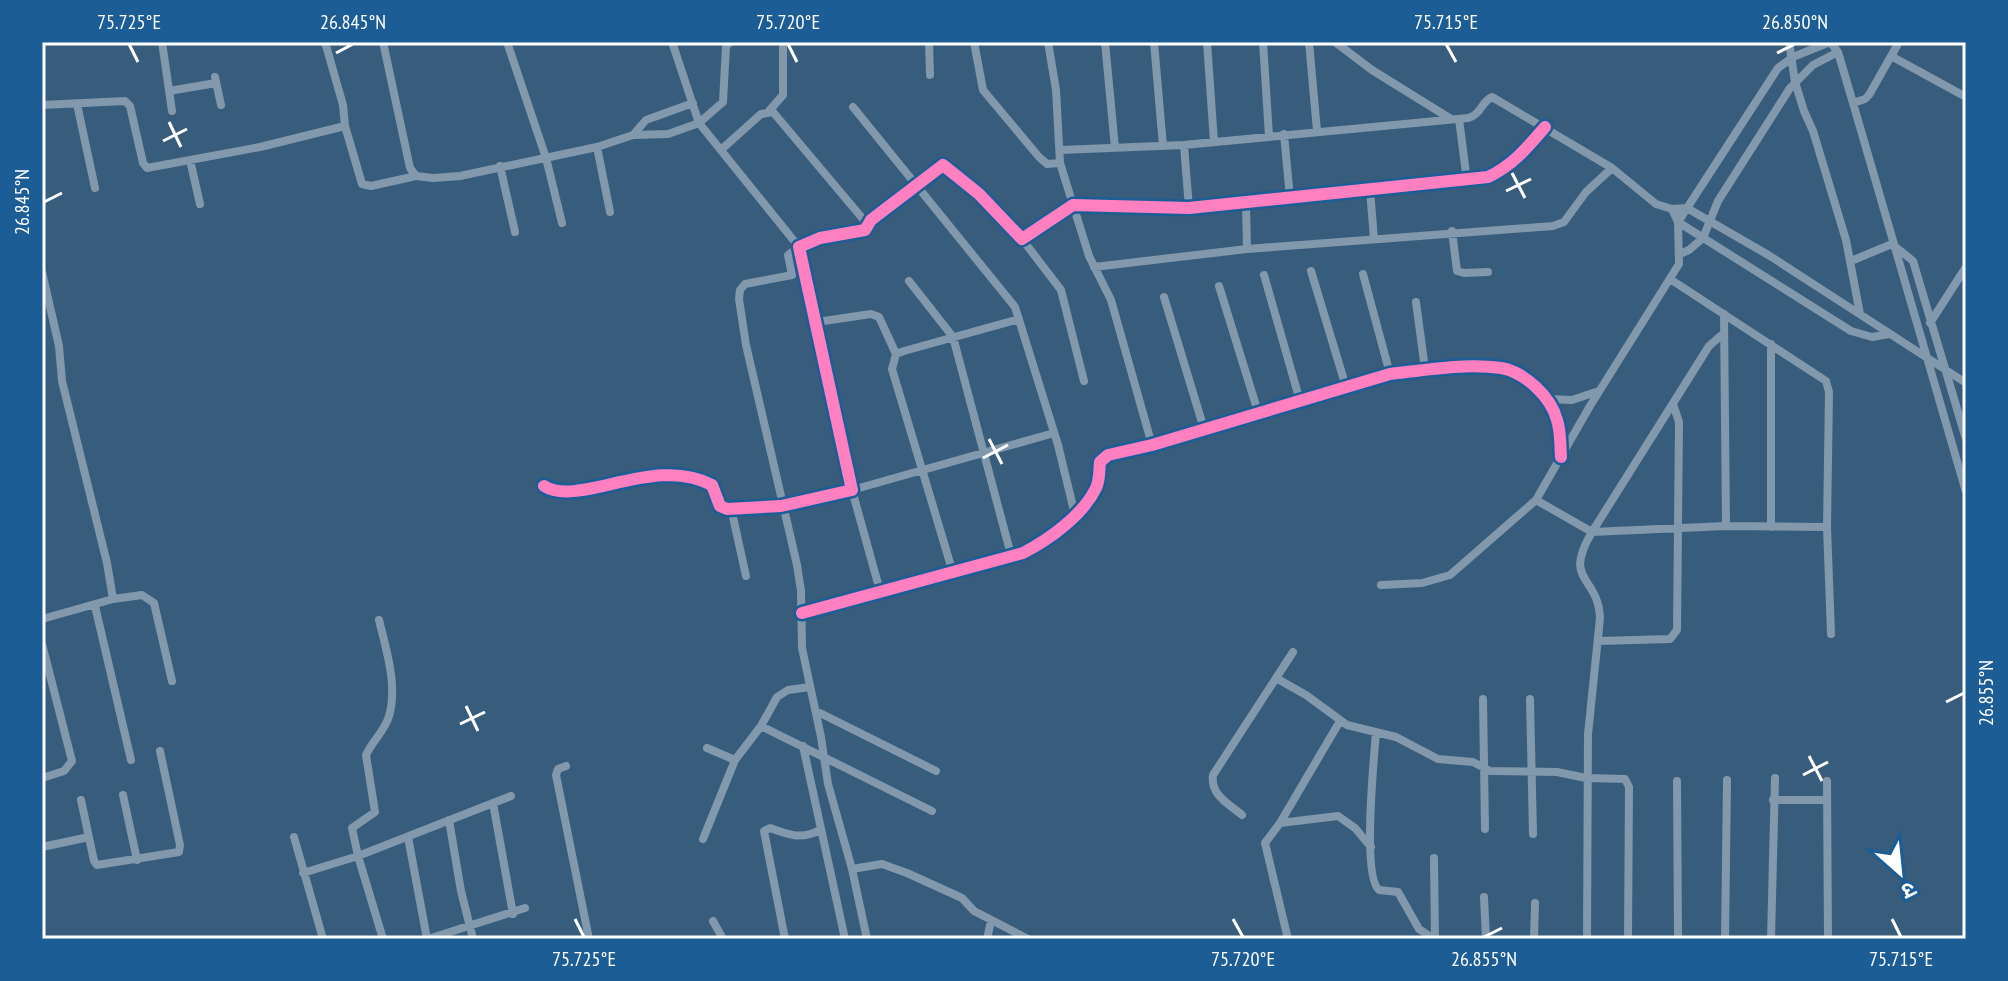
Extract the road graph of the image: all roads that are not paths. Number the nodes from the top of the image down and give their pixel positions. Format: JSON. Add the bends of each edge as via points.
{"nodes":[{"id":1,"x":162,"y":42,"type":"edge"},
{"id":2,"x":325,"y":42,"type":"edge"},
{"id":3,"x":383,"y":42,"type":"edge"},
{"id":4,"x":507,"y":42,"type":"edge"},
{"id":5,"x":672,"y":42,"type":"edge"},
{"id":6,"x":731,"y":42,"type":"edge"},
{"id":7,"x":783,"y":42,"type":"edge"},
{"id":8,"x":929,"y":42,"type":"edge"},
{"id":9,"x":974,"y":42,"type":"edge"},
{"id":10,"x":1048,"y":42,"type":"edge"},
{"id":11,"x":1105,"y":42,"type":"edge"},
{"id":12,"x":1154,"y":42,"type":"edge"},
{"id":13,"x":1207,"y":42,"type":"edge"},
{"id":14,"x":1263,"y":42,"type":"edge"},
{"id":15,"x":1309,"y":42,"type":"edge"},
{"id":16,"x":1335,"y":42,"type":"edge"},
{"id":17,"x":1789,"y":42,"type":"edge"},
{"id":18,"x":1899,"y":42,"type":"edge"},
{"id":19,"x":1838,"y":52,"type":"junction"},
{"id":20,"x":1891,"y":56,"type":"junction"},
{"id":21,"x":1793,"y":57,"type":"junction"},
{"id":22,"x":930,"y":75,"type":"dead end"},
{"id":23,"x":1795,"y":82,"type":"junction"},
{"id":24,"x":169,"y":91,"type":"junction"},
{"id":25,"x":1966,"y":97,"type":"edge"},
{"id":26,"x":693,"y":103,"type":"junction"},
{"id":27,"x":1853,"y":103,"type":"junction"},
{"id":28,"x":77,"y":104,"type":"junction"},
{"id":29,"x":42,"y":105,"type":"edge"},
{"id":30,"x":221,"y":105,"type":"dead end"},
{"id":31,"x":853,"y":107,"type":"dead end"},
{"id":32,"x":172,"y":111,"type":"dead end"},
{"id":33,"x":769,"y":111,"type":"junction"},
{"id":34,"x":1456,"y":119,"type":"junction"},
{"id":35,"x":699,"y":123,"type":"junction"},
{"id":36,"x":345,"y":126,"type":"junction"},
{"id":37,"x":1545,"y":127,"type":"junction"},
{"id":38,"x":1317,"y":131,"type":"junction"},
{"id":39,"x":1284,"y":134,"type":"junction"},
{"id":40,"x":633,"y":135,"type":"junction"},
{"id":41,"x":1269,"y":136,"type":"junction"},
{"id":42,"x":1214,"y":142,"type":"junction"},
{"id":43,"x":1184,"y":145,"type":"junction"},
{"id":44,"x":1163,"y":146,"type":"junction"},
{"id":45,"x":597,"y":147,"type":"junction"},
{"id":46,"x":1115,"y":148,"type":"junction"},
{"id":47,"x":722,"y":149,"type":"junction"},
{"id":48,"x":1060,"y":150,"type":"junction"},
{"id":49,"x":546,"y":158,"type":"junction"},
{"id":50,"x":190,"y":160,"type":"junction"},
{"id":51,"x":1060,"y":163,"type":"junction"},
{"id":52,"x":500,"y":166,"type":"junction"},
{"id":53,"x":1612,"y":168,"type":"junction"},
{"id":54,"x":416,"y":176,"type":"junction"},
{"id":55,"x":1467,"y":181,"type":"junction"},
{"id":56,"x":915,"y":186,"type":"junction"},
{"id":57,"x":95,"y":188,"type":"dead end"},
{"id":58,"x":1370,"y":190,"type":"junction"},
{"id":59,"x":1290,"y":198,"type":"junction"},
{"id":60,"x":1246,"y":203,"type":"junction"},
{"id":61,"x":200,"y":204,"type":"dead end"},
{"id":62,"x":1073,"y":205,"type":"junction"},
{"id":63,"x":1189,"y":208,"type":"junction"},
{"id":64,"x":1687,"y":208,"type":"junction"},
{"id":65,"x":1672,"y":209,"type":"junction"},
{"id":66,"x":610,"y":212,"type":"dead end"},
{"id":67,"x":1711,"y":221,"type":"junction"},
{"id":68,"x":1678,"y":222,"type":"junction"},
{"id":69,"x":562,"y":223,"type":"dead end"},
{"id":70,"x":868,"y":225,"type":"junction"},
{"id":71,"x":1452,"y":231,"type":"junction"},
{"id":72,"x":515,"y":232,"type":"dead end"},
{"id":73,"x":1703,"y":238,"type":"junction"},
{"id":74,"x":1022,"y":239,"type":"junction"},
{"id":75,"x":1374,"y":239,"type":"junction"},
{"id":76,"x":1892,"y":244,"type":"junction"},
{"id":77,"x":799,"y":247,"type":"junction"},
{"id":78,"x":1247,"y":249,"type":"junction"},
{"id":79,"x":1680,"y":254,"type":"junction"},
{"id":80,"x":1851,"y":261,"type":"junction"},
{"id":81,"x":1094,"y":267,"type":"junction"},
{"id":82,"x":1966,"y":267,"type":"edge"},
{"id":83,"x":1311,"y":271,"type":"dead end"},
{"id":84,"x":42,"y":272,"type":"edge"},
{"id":85,"x":1488,"y":272,"type":"dead end"},
{"id":86,"x":1363,"y":274,"type":"dead end"},
{"id":87,"x":1264,"y":275,"type":"dead end"},
{"id":88,"x":1670,"y":279,"type":"junction"},
{"id":89,"x":909,"y":281,"type":"dead end"},
{"id":90,"x":1219,"y":286,"type":"dead end"},
{"id":91,"x":1164,"y":297,"type":"dead end"},
{"id":92,"x":1416,"y":302,"type":"dead end"},
{"id":93,"x":1724,"y":314,"type":"junction"},
{"id":94,"x":1860,"y":314,"type":"junction"},
{"id":95,"x":1019,"y":319,"type":"junction"},
{"id":96,"x":817,"y":322,"type":"junction"},
{"id":97,"x":1930,"y":323,"type":"junction"},
{"id":98,"x":1724,"y":333,"type":"junction"},
{"id":99,"x":1890,"y":333,"type":"junction"},
{"id":100,"x":953,"y":337,"type":"junction"},
{"id":101,"x":1771,"y":344,"type":"junction"},
{"id":102,"x":896,"y":354,"type":"junction"},
{"id":103,"x":1927,"y":358,"type":"junction"},
{"id":104,"x":1425,"y":369,"type":"junction"},
{"id":105,"x":1945,"y":369,"type":"junction"},
{"id":106,"x":1390,"y":374,"type":"junction"},
{"id":107,"x":1084,"y":381,"type":"dead end"},
{"id":108,"x":1966,"y":382,"type":"edge"},
{"id":109,"x":1346,"y":387,"type":"junction"},
{"id":110,"x":1600,"y":391,"type":"junction"},
{"id":111,"x":1548,"y":399,"type":"junction"},
{"id":112,"x":1300,"y":401,"type":"junction"},
{"id":113,"x":1673,"y":404,"type":"junction"},
{"id":114,"x":1258,"y":412,"type":"junction"},
{"id":115,"x":1204,"y":429,"type":"junction"},
{"id":116,"x":1054,"y":433,"type":"junction"},
{"id":117,"x":1966,"y":439,"type":"edge"},
{"id":118,"x":1152,"y":445,"type":"junction"},
{"id":119,"x":986,"y":452,"type":"junction"},
{"id":120,"x":1561,"y":457,"type":"junction"},
{"id":121,"x":923,"y":470,"type":"junction"},
{"id":122,"x":544,"y":486,"type":"dead end"},
{"id":123,"x":852,"y":490,"type":"junction"},
{"id":124,"x":1966,"y":492,"type":"edge"},
{"id":125,"x":1536,"y":500,"type":"junction"},
{"id":126,"x":781,"y":506,"type":"junction"},
{"id":127,"x":731,"y":508,"type":"junction"},
{"id":128,"x":1075,"y":515,"type":"junction"},
{"id":129,"x":1726,"y":526,"type":"junction"},
{"id":130,"x":1771,"y":527,"type":"junction"},
{"id":131,"x":1827,"y":527,"type":"junction"},
{"id":132,"x":1678,"y":528,"type":"junction"},
{"id":133,"x":1592,"y":532,"type":"junction"},
{"id":134,"x":1011,"y":555,"type":"junction"},
{"id":135,"x":953,"y":573,"type":"junction"},
{"id":136,"x":746,"y":576,"type":"dead end"},
{"id":137,"x":1381,"y":585,"type":"dead end"},
{"id":138,"x":880,"y":591,"type":"junction"},
{"id":139,"x":113,"y":599,"type":"junction"},
{"id":140,"x":95,"y":606,"type":"junction"},
{"id":141,"x":802,"y":613,"type":"junction"},
{"id":142,"x":42,"y":619,"type":"edge"},
{"id":143,"x":379,"y":620,"type":"dead end"},
{"id":144,"x":1831,"y":634,"type":"dead end"},
{"id":145,"x":1598,"y":641,"type":"junction"},
{"id":146,"x":42,"y":644,"type":"edge"},
{"id":147,"x":1293,"y":652,"type":"dead end"},
{"id":148,"x":1276,"y":678,"type":"junction"},
{"id":149,"x":172,"y":681,"type":"dead end"},
{"id":150,"x":810,"y":687,"type":"junction"},
{"id":151,"x":1483,"y":699,"type":"dead end"},
{"id":152,"x":1530,"y":699,"type":"dead end"},
{"id":153,"x":816,"y":711,"type":"junction"},
{"id":154,"x":1340,"y":721,"type":"junction"},
{"id":155,"x":761,"y":726,"type":"junction"},
{"id":156,"x":1376,"y":732,"type":"junction"},
{"id":157,"x":803,"y":746,"type":"junction"},
{"id":158,"x":707,"y":748,"type":"dead end"},
{"id":159,"x":160,"y":751,"type":"dead end"},
{"id":160,"x":824,"y":756,"type":"junction"},
{"id":161,"x":131,"y":760,"type":"dead end"},
{"id":162,"x":735,"y":760,"type":"junction"},
{"id":163,"x":566,"y":766,"type":"dead end"},
{"id":164,"x":1485,"y":770,"type":"junction"},
{"id":165,"x":936,"y":771,"type":"dead end"},
{"id":166,"x":1533,"y":772,"type":"junction"},
{"id":167,"x":42,"y":778,"type":"edge"},
{"id":168,"x":1586,"y":778,"type":"junction"},
{"id":169,"x":1775,"y":778,"type":"dead end"},
{"id":170,"x":1727,"y":780,"type":"dead end"},
{"id":171,"x":1677,"y":781,"type":"dead end"},
{"id":172,"x":1827,"y":781,"type":"dead end"},
{"id":173,"x":123,"y":795,"type":"dead end"},
{"id":174,"x":511,"y":796,"type":"dead end"},
{"id":175,"x":81,"y":800,"type":"dead end"},
{"id":176,"x":1773,"y":800,"type":"junction"},
{"id":177,"x":1825,"y":800,"type":"junction"},
{"id":178,"x":493,"y":803,"type":"junction"},
{"id":179,"x":932,"y":811,"type":"dead end"},
{"id":180,"x":1242,"y":815,"type":"dead end"},
{"id":181,"x":449,"y":820,"type":"junction"},
{"id":182,"x":1280,"y":823,"type":"junction"},
{"id":183,"x":1485,"y":829,"type":"dead end"},
{"id":184,"x":820,"y":830,"type":"junction"},
{"id":185,"x":1533,"y":834,"type":"dead end"},
{"id":186,"x":89,"y":837,"type":"junction"},
{"id":187,"x":294,"y":837,"type":"dead end"},
{"id":188,"x":408,"y":837,"type":"junction"},
{"id":189,"x":703,"y":839,"type":"dead end"},
{"id":190,"x":42,"y":847,"type":"edge"},
{"id":191,"x":1372,"y":847,"type":"junction"},
{"id":192,"x":358,"y":856,"type":"junction"},
{"id":193,"x":1434,"y":858,"type":"dead end"},
{"id":194,"x":137,"y":860,"type":"junction"},
{"id":195,"x":852,"y":869,"type":"junction"},
{"id":196,"x":303,"y":873,"type":"junction"},
{"id":197,"x":1484,"y":897,"type":"dead end"},
{"id":198,"x":1535,"y":903,"type":"dead end"},
{"id":199,"x":525,"y":908,"type":"dead end"},
{"id":200,"x":513,"y":914,"type":"junction"},
{"id":201,"x":713,"y":921,"type":"dead end"},
{"id":202,"x":991,"y":921,"type":"junction"},
{"id":203,"x":469,"y":926,"type":"junction"},
{"id":204,"x":323,"y":939,"type":"edge"},
{"id":205,"x":383,"y":939,"type":"edge"},
{"id":206,"x":428,"y":939,"type":"edge"},
{"id":207,"x":473,"y":939,"type":"edge"},
{"id":208,"x":589,"y":939,"type":"edge"},
{"id":209,"x":723,"y":939,"type":"edge"},
{"id":210,"x":785,"y":939,"type":"edge"},
{"id":211,"x":845,"y":939,"type":"edge"},
{"id":212,"x":867,"y":939,"type":"edge"},
{"id":213,"x":987,"y":939,"type":"edge"},
{"id":214,"x":1028,"y":939,"type":"edge"},
{"id":215,"x":1288,"y":939,"type":"edge"},
{"id":216,"x":1435,"y":939,"type":"edge"},
{"id":217,"x":1486,"y":939,"type":"edge"},
{"id":218,"x":1534,"y":939,"type":"edge"},
{"id":219,"x":1587,"y":939,"type":"edge"},
{"id":220,"x":1628,"y":939,"type":"edge"},
{"id":221,"x":1678,"y":939,"type":"edge"},
{"id":222,"x":1725,"y":939,"type":"edge"},
{"id":223,"x":1771,"y":939,"type":"edge"},
{"id":224,"x":1828,"y":939,"type":"edge"}],
"edges":[{"from":1,"to":24,"type":"street"},
{"from":2,"to":36,"type":"street"},
{"from":3,"to":54,"type":"street","via":[[408,163]]},
{"from":4,"to":49,"type":"street"},
{"from":5,"to":26,"type":"street"},
{"from":6,"to":35,"type":"street","via":[[726,46],[723,102]]},
{"from":7,"to":33,"type":"street","via":[[783,95]]},
{"from":8,"to":22,"type":"street"},
{"from":9,"to":51,"type":"street","via":[[983,90],[1039,157],[1047,164]]},
{"from":10,"to":48,"type":"street"},
{"from":11,"to":46,"type":"street"},
{"from":12,"to":44,"type":"street"},
{"from":13,"to":42,"type":"street"},
{"from":14,"to":41,"type":"street"},
{"from":15,"to":38,"type":"street"},
{"from":16,"to":34,"type":"street"},
{"from":17,"to":21,"type":"street"},
{"from":18,"to":20,"type":"street"},
{"from":19,"to":21,"type":"street","via":[[1830,42]]},
{"from":19,"to":23,"type":"street"},
{"from":19,"to":27,"type":"street"},
{"from":20,"to":25,"type":"street"},
{"from":20,"to":27,"type":"street","via":[[1869,95]]},
{"from":21,"to":23,"type":"street"},
{"from":21,"to":64,"type":"street","via":[[1769,79]]},
{"from":23,"to":67,"type":"street","via":[[1723,192]]},
{"from":23,"to":80,"type":"street"},
{"from":24,"to":30,"type":"street","via":[[216,80]]},
{"from":24,"to":32,"type":"street"},
{"from":26,"to":35,"type":"street"},
{"from":26,"to":40,"type":"street","via":[[646,120]]},
{"from":27,"to":76,"type":"street"},
{"from":28,"to":29,"type":"street"},
{"from":28,"to":50,"type":"street","via":[[125,101],[144,168]]},
{"from":28,"to":57,"type":"street"},
{"from":31,"to":56,"type":"street"},
{"from":33,"to":47,"type":"street"},
{"from":33,"to":70,"type":"street"},
{"from":34,"to":37,"type":"street","via":[[1476,115],[1492,97]]},
{"from":34,"to":38,"type":"street"},
{"from":34,"to":55,"type":"street"},
{"from":35,"to":40,"type":"street","via":[[668,134]]},
{"from":35,"to":47,"type":"street"},
{"from":36,"to":50,"type":"street"},
{"from":36,"to":54,"type":"street","via":[[362,184]]},
{"from":37,"to":53,"type":"street"},
{"from":37,"to":55,"type":"street","via":[[1507,167]]},
{"from":38,"to":39,"type":"street"},
{"from":39,"to":41,"type":"street"},
{"from":39,"to":59,"type":"street"},
{"from":40,"to":45,"type":"street"},
{"from":41,"to":42,"type":"street"},
{"from":42,"to":43,"type":"street"},
{"from":43,"to":44,"type":"street"},
{"from":43,"to":63,"type":"street"},
{"from":44,"to":46,"type":"street"},
{"from":45,"to":49,"type":"street"},
{"from":45,"to":66,"type":"street"},
{"from":46,"to":48,"type":"street"},
{"from":47,"to":77,"type":"street"},
{"from":48,"to":51,"type":"street"},
{"from":49,"to":52,"type":"street"},
{"from":49,"to":69,"type":"street"},
{"from":50,"to":61,"type":"street"},
{"from":51,"to":62,"type":"street"},
{"from":52,"to":54,"type":"street","via":[[460,176]]},
{"from":52,"to":72,"type":"street"},
{"from":53,"to":65,"type":"street","via":[[1645,197]]},
{"from":53,"to":71,"type":"street","via":[[1564,222]]},
{"from":55,"to":58,"type":"street"},
{"from":56,"to":70,"type":"street"},
{"from":56,"to":74,"type":"street","via":[[943,165]]},
{"from":56,"to":95,"type":"street","via":[[1010,298]]},
{"from":58,"to":59,"type":"street"},
{"from":58,"to":75,"type":"street"},
{"from":59,"to":60,"type":"street"},
{"from":60,"to":63,"type":"street"},
{"from":60,"to":78,"type":"street"},
{"from":62,"to":63,"type":"street"},
{"from":62,"to":74,"type":"street"},
{"from":62,"to":81,"type":"street"},
{"from":64,"to":65,"type":"street"},
{"from":64,"to":67,"type":"street"},
{"from":64,"to":68,"type":"street"},
{"from":65,"to":68,"type":"street"},
{"from":67,"to":73,"type":"street"},
{"from":67,"to":94,"type":"street"},
{"from":68,"to":73,"type":"street"},
{"from":68,"to":79,"type":"street"},
{"from":70,"to":77,"type":"street"},
{"from":71,"to":75,"type":"street"},
{"from":71,"to":85,"type":"street","via":[[1457,271]]},
{"from":73,"to":79,"type":"street"},
{"from":73,"to":99,"type":"street","via":[[1851,331],[1872,337]]},
{"from":74,"to":107,"type":"street","via":[[1061,290]]},
{"from":75,"to":78,"type":"street"},
{"from":76,"to":80,"type":"street"},
{"from":76,"to":97,"type":"street","via":[[1913,261]]},
{"from":76,"to":103,"type":"street"},
{"from":77,"to":96,"type":"street"},
{"from":77,"to":126,"type":"street","via":[[788,255],[792,275],[745,284],[739,299]]},
{"from":78,"to":81,"type":"street"},
{"from":79,"to":88,"type":"street"},
{"from":80,"to":94,"type":"street"},
{"from":81,"to":118,"type":"street","via":[[1111,300]]},
{"from":82,"to":97,"type":"street"},
{"from":83,"to":109,"type":"street"},
{"from":84,"to":139,"type":"street"},
{"from":86,"to":106,"type":"street"},
{"from":87,"to":112,"type":"street"},
{"from":88,"to":93,"type":"street"},
{"from":88,"to":110,"type":"street"},
{"from":89,"to":100,"type":"street"},
{"from":90,"to":114,"type":"street"},
{"from":91,"to":115,"type":"street"},
{"from":92,"to":104,"type":"street"},
{"from":93,"to":98,"type":"street"},
{"from":93,"to":101,"type":"street"},
{"from":94,"to":99,"type":"street"},
{"from":95,"to":100,"type":"street"},
{"from":95,"to":116,"type":"street"},
{"from":96,"to":102,"type":"street","via":[[879,317]]},
{"from":96,"to":123,"type":"street"},
{"from":97,"to":105,"type":"street"},
{"from":98,"to":113,"type":"street","via":[[1709,346]]},
{"from":98,"to":129,"type":"street"},
{"from":99,"to":103,"type":"street"},
{"from":100,"to":102,"type":"street"},
{"from":100,"to":119,"type":"street"},
{"from":101,"to":130,"type":"street"},
{"from":101,"to":131,"type":"street","via":[[1823,376],[1829,386]]},
{"from":102,"to":121,"type":"street","via":[[892,369]]},
{"from":103,"to":105,"type":"street"},
{"from":103,"to":124,"type":"street"},
{"from":104,"to":106,"type":"street"},
{"from":104,"to":111,"type":"street","via":[[1501,368]]},
{"from":105,"to":108,"type":"street"},
{"from":105,"to":117,"type":"street"},
{"from":106,"to":109,"type":"street"},
{"from":109,"to":112,"type":"street"},
{"from":110,"to":111,"type":"street","via":[[1572,400]]},
{"from":110,"to":120,"type":"street"},
{"from":111,"to":120,"type":"street","via":[[1558,423]]},
{"from":112,"to":114,"type":"street"},
{"from":113,"to":132,"type":"street","via":[[1679,422]]},
{"from":113,"to":133,"type":"street"},
{"from":114,"to":115,"type":"street"},
{"from":115,"to":118,"type":"street"},
{"from":116,"to":119,"type":"street"},
{"from":116,"to":128,"type":"street"},
{"from":118,"to":128,"type":"street","via":[[1104,458],[1098,485]]},
{"from":119,"to":121,"type":"street"},
{"from":119,"to":134,"type":"street"},
{"from":120,"to":125,"type":"street"},
{"from":121,"to":123,"type":"street"},
{"from":121,"to":135,"type":"street"},
{"from":122,"to":127,"type":"street","via":[[566,491],[678,473],[712,485],[720,506]]},
{"from":123,"to":126,"type":"street"},
{"from":123,"to":138,"type":"street"},
{"from":125,"to":133,"type":"street"},
{"from":125,"to":137,"type":"street","via":[[1450,575]]},
{"from":126,"to":127,"type":"street"},
{"from":126,"to":141,"type":"street","via":[[797,565]]},
{"from":127,"to":136,"type":"street"},
{"from":128,"to":134,"type":"street","via":[[1037,546]]},
{"from":129,"to":130,"type":"street"},
{"from":129,"to":132,"type":"street"},
{"from":130,"to":131,"type":"street"},
{"from":131,"to":144,"type":"street"},
{"from":132,"to":133,"type":"street"},
{"from":132,"to":145,"type":"street","via":[[1675,635],[1663,640]]},
{"from":133,"to":145,"type":"street","via":[[1579,558],[1599,607]]},
{"from":134,"to":135,"type":"street"},
{"from":135,"to":138,"type":"street"},
{"from":138,"to":141,"type":"street"},
{"from":139,"to":140,"type":"street"},
{"from":139,"to":149,"type":"street","via":[[142,595],[154,603]]},
{"from":140,"to":142,"type":"street"},
{"from":140,"to":161,"type":"street"},
{"from":141,"to":150,"type":"street"},
{"from":143,"to":192,"type":"street","via":[[391,705],[367,752],[376,807],[373,815],[352,828]]},
{"from":145,"to":168,"type":"street"},
{"from":146,"to":167,"type":"street","via":[[72,761],[64,771]]},
{"from":147,"to":148,"type":"street"},
{"from":148,"to":154,"type":"street"},
{"from":148,"to":180,"type":"street","via":[[1213,775],[1216,794]]},
{"from":150,"to":153,"type":"street"},
{"from":150,"to":155,"type":"street","via":[[777,697]]},
{"from":151,"to":164,"type":"street"},
{"from":152,"to":166,"type":"street"},
{"from":153,"to":160,"type":"street"},
{"from":153,"to":165,"type":"street"},
{"from":154,"to":156,"type":"street"},
{"from":154,"to":182,"type":"street"},
{"from":155,"to":157,"type":"street"},
{"from":155,"to":162,"type":"street"},
{"from":156,"to":164,"type":"street","via":[[1438,759],[1473,762]]},
{"from":156,"to":191,"type":"street","via":[[1369,808]]},
{"from":157,"to":160,"type":"street"},
{"from":157,"to":184,"type":"street"},
{"from":158,"to":162,"type":"street"},
{"from":159,"to":194,"type":"street","via":[[180,849]]},
{"from":160,"to":179,"type":"street"},
{"from":160,"to":195,"type":"street"},
{"from":162,"to":189,"type":"street"},
{"from":163,"to":208,"type":"street","via":[[556,775]]},
{"from":164,"to":166,"type":"street"},
{"from":164,"to":183,"type":"street"},
{"from":166,"to":168,"type":"street"},
{"from":166,"to":185,"type":"street"},
{"from":168,"to":219,"type":"street"},
{"from":168,"to":220,"type":"street","via":[[1628,782]]},
{"from":169,"to":176,"type":"street"},
{"from":170,"to":222,"type":"street"},
{"from":171,"to":221,"type":"street"},
{"from":172,"to":177,"type":"street"},
{"from":173,"to":194,"type":"street"},
{"from":174,"to":178,"type":"street"},
{"from":175,"to":186,"type":"street"},
{"from":176,"to":177,"type":"street"},
{"from":176,"to":223,"type":"street"},
{"from":177,"to":224,"type":"street"},
{"from":178,"to":181,"type":"street"},
{"from":178,"to":200,"type":"street"},
{"from":181,"to":188,"type":"street"},
{"from":181,"to":203,"type":"street"},
{"from":182,"to":191,"type":"street","via":[[1338,816]]},
{"from":182,"to":215,"type":"street","via":[[1265,843]]},
{"from":184,"to":210,"type":"street","via":[[803,837],[764,831]]},
{"from":184,"to":211,"type":"street"},
{"from":186,"to":190,"type":"street"},
{"from":186,"to":194,"type":"street","via":[[97,865]]},
{"from":187,"to":196,"type":"street"},
{"from":188,"to":192,"type":"street"},
{"from":188,"to":206,"type":"street"},
{"from":191,"to":216,"type":"street","via":[[1374,885],[1398,892],[1419,929]]},
{"from":192,"to":196,"type":"street"},
{"from":192,"to":205,"type":"street"},
{"from":193,"to":216,"type":"street"},
{"from":195,"to":202,"type":"street","via":[[882,864],[962,898]]},
{"from":195,"to":212,"type":"street"},
{"from":196,"to":204,"type":"street"},
{"from":197,"to":217,"type":"street"},
{"from":198,"to":218,"type":"street"},
{"from":199,"to":200,"type":"street"},
{"from":200,"to":203,"type":"street"},
{"from":201,"to":209,"type":"street"},
{"from":202,"to":213,"type":"street"},
{"from":202,"to":214,"type":"street"},
{"from":203,"to":206,"type":"street"},
{"from":203,"to":207,"type":"street"}]}
